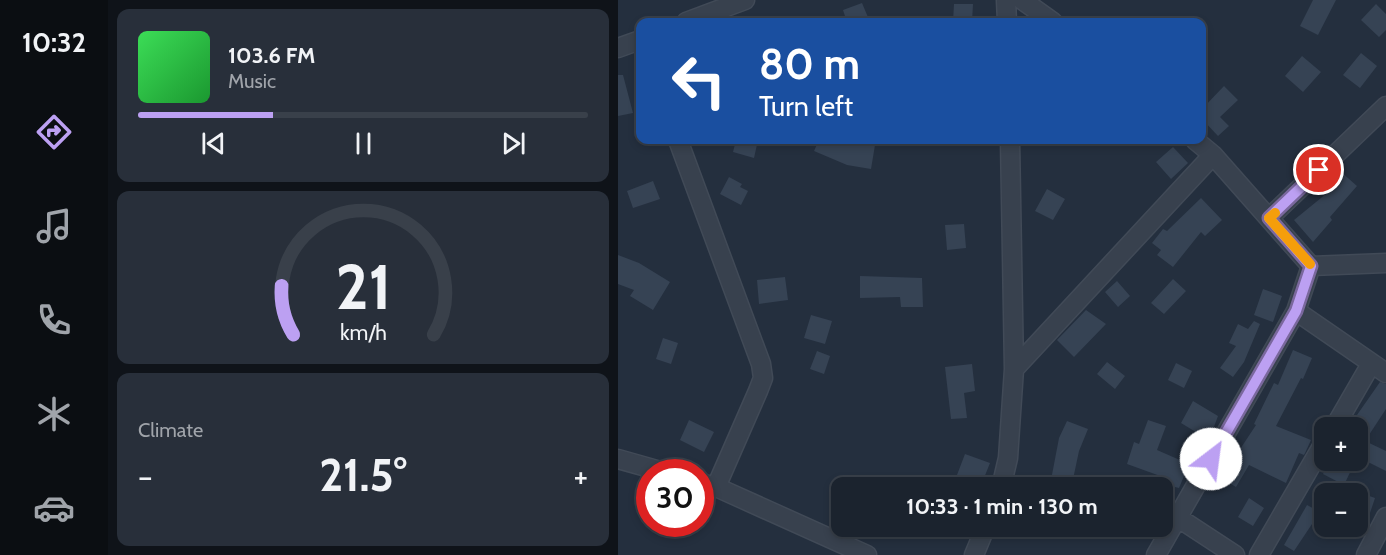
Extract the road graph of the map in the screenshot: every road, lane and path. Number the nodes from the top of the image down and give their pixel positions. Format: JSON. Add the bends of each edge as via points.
{"nodes":[{"id":1,"x":745,"y":0,"type":"edge"},
{"id":2,"x":1006,"y":0,"type":"edge"},
{"id":3,"x":1022,"y":0,"type":"edge"},
{"id":4,"x":697,"y":18,"type":"edge"},
{"id":5,"x":1007,"y":18,"type":"edge"},
{"id":6,"x":1047,"y":18,"type":"edge"},
{"id":7,"x":636,"y":41,"type":"edge"},
{"id":8,"x":618,"y":48,"type":"edge"},
{"id":9,"x":1386,"y":106,"type":"edge"},
{"id":10,"x":680,"y":144,"type":"edge"},
{"id":11,"x":1010,"y":144,"type":"edge"},
{"id":12,"x":1200,"y":144,"type":"edge"},
{"id":13,"x":1213,"y":155,"type":"junction"},
{"id":14,"x":1269,"y":218,"type":"junction"},
{"id":15,"x":1386,"y":263,"type":"edge"},
{"id":16,"x":1311,"y":266,"type":"junction"},
{"id":17,"x":1296,"y":311,"type":"junction"},
{"id":18,"x":1014,"y":369,"type":"junction"},
{"id":19,"x":1379,"y":369,"type":"edge"},
{"id":20,"x":1342,"y":417,"type":"edge"},
{"id":21,"x":618,"y":459,"type":"edge"},
{"id":22,"x":1314,"y":460,"type":"edge"},
{"id":23,"x":636,"y":464,"type":"edge"},
{"id":24,"x":714,"y":474,"type":"edge"},
{"id":25,"x":1004,"y":477,"type":"edge"},
{"id":26,"x":714,"y":488,"type":"edge"},
{"id":27,"x":1177,"y":517,"type":"junction"},
{"id":28,"x":1386,"y":517,"type":"edge"},
{"id":29,"x":981,"y":537,"type":"edge"},
{"id":30,"x":867,"y":555,"type":"edge"},
{"id":31,"x":974,"y":555,"type":"edge"},
{"id":32,"x":1156,"y":555,"type":"edge"},
{"id":33,"x":1235,"y":555,"type":"edge"},
{"id":34,"x":1259,"y":555,"type":"edge"},
{"id":35,"x":1366,"y":555,"type":"edge"}],
"edges":[{"from":1,"to":4,"type":"street"},
{"from":2,"to":5,"type":"street"},
{"from":3,"to":6,"type":"street"},
{"from":7,"to":8,"type":"street"},
{"from":9,"to":14,"type":"street"},
{"from":10,"to":24,"type":"street","via":[[762,364],[763,378],[758,391]]},
{"from":11,"to":18,"type":"street"},
{"from":12,"to":13,"type":"street"},
{"from":13,"to":14,"type":"street"},
{"from":13,"to":18,"type":"street"},
{"from":14,"to":16,"type":"street"},
{"from":15,"to":16,"type":"street"},
{"from":16,"to":17,"type":"street"},
{"from":17,"to":19,"type":"street"},
{"from":17,"to":27,"type":"street"},
{"from":18,"to":25,"type":"street"},
{"from":19,"to":20,"type":"street"},
{"from":21,"to":23,"type":"street"},
{"from":22,"to":34,"type":"street"},
{"from":26,"to":30,"type":"street"},
{"from":27,"to":32,"type":"street"},
{"from":27,"to":33,"type":"street"},
{"from":28,"to":35,"type":"street"},
{"from":29,"to":31,"type":"street"}]}
